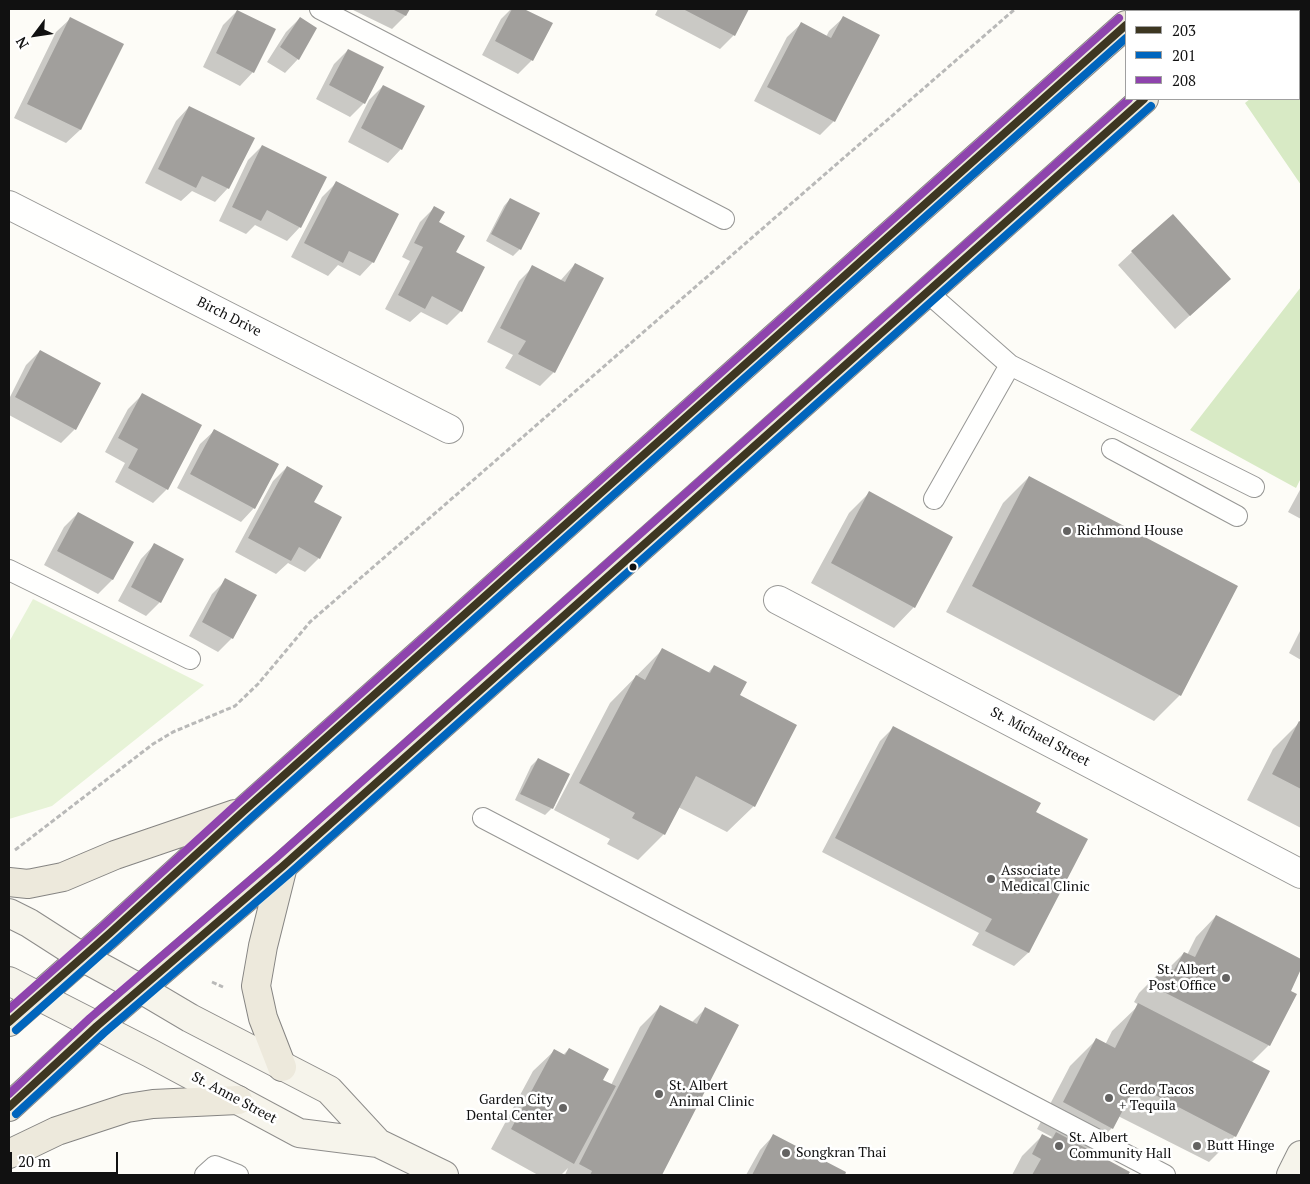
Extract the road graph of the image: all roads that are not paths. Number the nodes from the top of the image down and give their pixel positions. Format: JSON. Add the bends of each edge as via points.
{"nodes":[{"id":1,"x":320,"y":9,"type":"edge"},
{"id":2,"x":1125,"y":27,"type":"edge"},
{"id":3,"x":1143,"y":100,"type":"edge"},
{"id":4,"x":9,"y":205,"type":"edge"},
{"id":5,"x":724,"y":220,"type":"dead end"},
{"id":6,"x":927,"y":292,"type":"junction"},
{"id":7,"x":1010,"y":365,"type":"junction"},
{"id":8,"x":449,"y":429,"type":"dead end"},
{"id":9,"x":1112,"y":449,"type":"dead end"},
{"id":10,"x":1199,"y":460,"type":"junction"},
{"id":11,"x":1184,"y":488,"type":"junction"},
{"id":12,"x":1254,"y":488,"type":"dead end"},
{"id":13,"x":934,"y":499,"type":"dead end"},
{"id":14,"x":1237,"y":516,"type":"dead end"},
{"id":15,"x":9,"y":570,"type":"edge"},
{"id":16,"x":778,"y":600,"type":"dead end"},
{"id":17,"x":190,"y":659,"type":"dead end"},
{"id":18,"x":246,"y":810,"type":"junction"},
{"id":19,"x":483,"y":818,"type":"dead end"},
{"id":20,"x":283,"y":866,"type":"junction"},
{"id":21,"x":1301,"y":874,"type":"edge"},
{"id":22,"x":9,"y":882,"type":"edge"},
{"id":23,"x":9,"y":913,"type":"edge"},
{"id":24,"x":82,"y":957,"type":"junction"},
{"id":25,"x":9,"y":981,"type":"edge"},
{"id":26,"x":141,"y":989,"type":"junction"},
{"id":27,"x":38,"y":996,"type":"junction"},
{"id":28,"x":9,"y":1022,"type":"edge"},
{"id":29,"x":97,"y":1026,"type":"junction"},
{"id":30,"x":282,"y":1067,"type":"junction"},
{"id":31,"x":238,"y":1100,"type":"junction"},
{"id":32,"x":9,"y":1107,"type":"edge"},
{"id":33,"x":378,"y":1144,"type":"junction"},
{"id":34,"x":9,"y":1154,"type":"edge"},
{"id":35,"x":1301,"y":1155,"type":"edge"},
{"id":36,"x":205,"y":1175,"type":"edge"},
{"id":37,"x":238,"y":1175,"type":"edge"},
{"id":38,"x":444,"y":1175,"type":"edge"},
{"id":39,"x":1164,"y":1175,"type":"edge"},
{"id":40,"x":1291,"y":1175,"type":"edge"}],
"edges":[{"from":1,"to":5,"type":"lane"},
{"from":2,"to":18,"type":"main road"},
{"from":3,"to":6,"type":"main road"},
{"from":4,"to":8,"type":"street","name":"Birch Drive"},
{"from":6,"to":7,"type":"lane"},
{"from":6,"to":20,"type":"main road"},
{"from":7,"to":10,"type":"lane"},
{"from":7,"to":13,"type":"lane"},
{"from":9,"to":11,"type":"lane"},
{"from":10,"to":11,"type":"lane"},
{"from":10,"to":12,"type":"lane"},
{"from":11,"to":14,"type":"lane"},
{"from":15,"to":17,"type":"lane"},
{"from":16,"to":21,"type":"street","name":"St. Michael Street"},
{"from":18,"to":22,"type":"main road","via":[[115,855],[63,878],[28,884]]},
{"from":18,"to":24,"type":"main road"},
{"from":19,"to":39,"type":"lane"},
{"from":20,"to":26,"type":"main road"},
{"from":20,"to":30,"type":"main road","via":[[256,986],[263,1018]]},
{"from":23,"to":24,"type":"street","name":"St. Anne Street"},
{"from":24,"to":26,"type":"street","name":"St. Anne Street"},
{"from":24,"to":27,"type":"main road"},
{"from":25,"to":27,"type":"street","name":"St. Anne Street"},
{"from":26,"to":29,"type":"main road"},
{"from":26,"to":30,"type":"street","name":"St. Anne Street"},
{"from":27,"to":28,"type":"main road"},
{"from":27,"to":29,"type":"street","name":"St. Anne Street"},
{"from":29,"to":31,"type":"street","name":"St. Anne Street"},
{"from":29,"to":32,"type":"main road"},
{"from":30,"to":33,"type":"street","name":"St. Anne Street","via":[[329,1090]]},
{"from":31,"to":33,"type":"street","name":"St. Anne Street","via":[[298,1133]]},
{"from":31,"to":34,"type":"main road","via":[[127,1108],[57,1131]]},
{"from":33,"to":38,"type":"street","name":"St. Anne Street"},
{"from":35,"to":40,"type":"street"},
{"from":36,"to":37,"type":"lane","via":[[215,1166]]}]}
